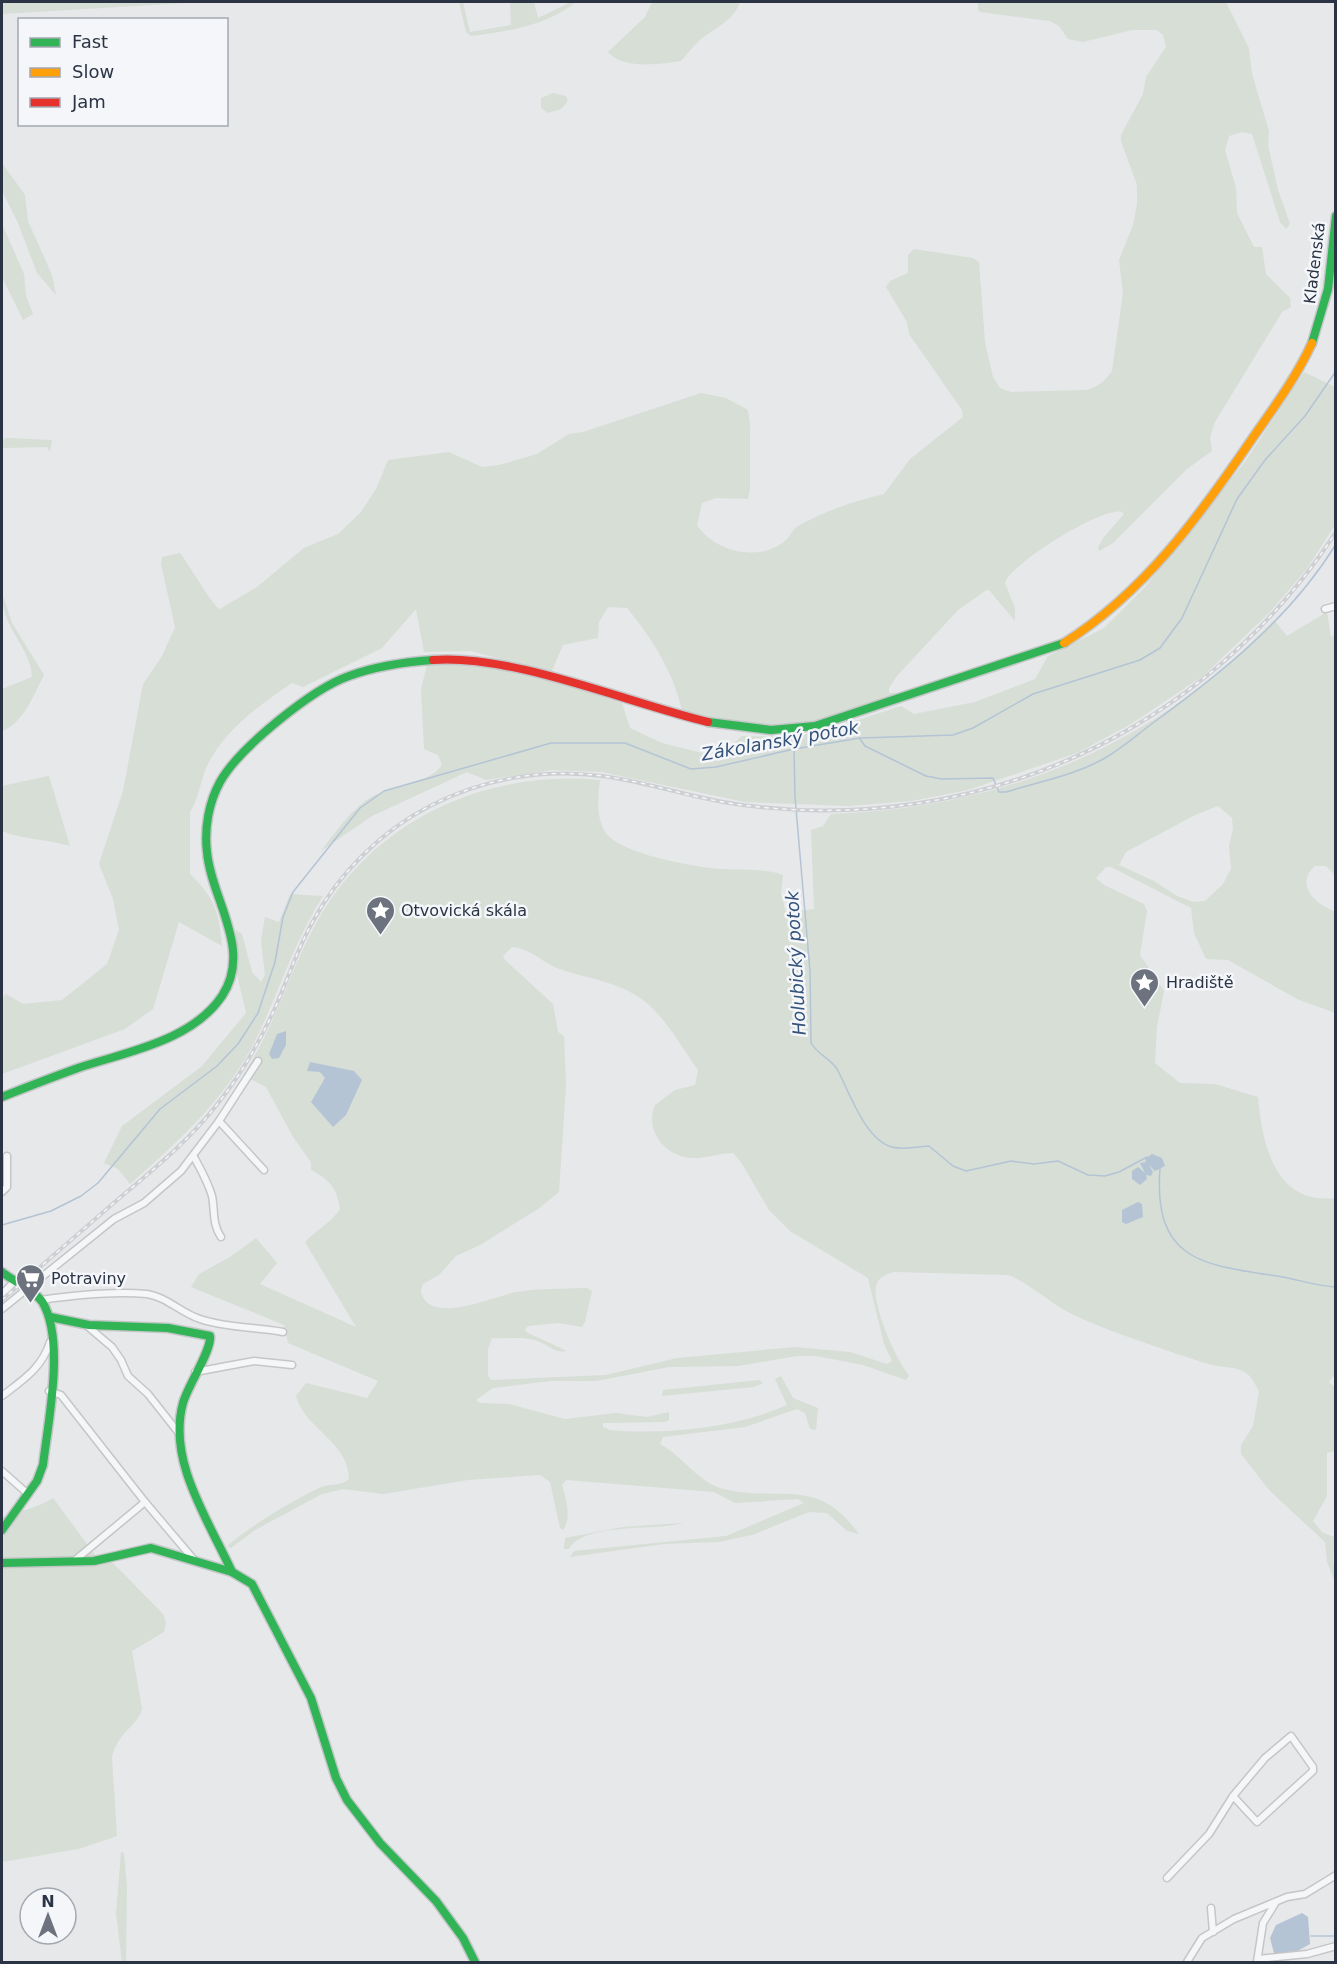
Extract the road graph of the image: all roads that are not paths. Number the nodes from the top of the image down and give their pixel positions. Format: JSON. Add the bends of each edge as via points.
{"nodes":[{"id":1,"x":1335,"y":216,"type":"edge"},
{"id":2,"x":1335,"y":606,"type":"edge"},
{"id":3,"x":1325,"y":609,"type":"dead end"},
{"id":4,"x":258,"y":1061,"type":"dead end"},
{"id":5,"x":2,"y":1097,"type":"edge"},
{"id":6,"x":219,"y":1121,"type":"junction"},
{"id":7,"x":7,"y":1156,"type":"dead end"},
{"id":8,"x":194,"y":1157,"type":"junction"},
{"id":9,"x":264,"y":1170,"type":"dead end"},
{"id":10,"x":2,"y":1192,"type":"edge"},
{"id":11,"x":221,"y":1237,"type":"dead end"},
{"id":12,"x":2,"y":1272,"type":"edge"},
{"id":13,"x":13,"y":1283,"type":"junction"},
{"id":14,"x":24,"y":1290,"type":"junction"},
{"id":15,"x":2,"y":1294,"type":"edge"},
{"id":16,"x":40,"y":1300,"type":"junction"},
{"id":17,"x":2,"y":1309,"type":"edge"},
{"id":18,"x":50,"y":1317,"type":"junction"},
{"id":19,"x":85,"y":1324,"type":"junction"},
{"id":20,"x":283,"y":1332,"type":"dead end"},
{"id":21,"x":52,"y":1335,"type":"junction"},
{"id":22,"x":292,"y":1365,"type":"dead end"},
{"id":23,"x":194,"y":1372,"type":"junction"},
{"id":24,"x":49,"y":1391,"type":"junction"},
{"id":25,"x":2,"y":1396,"type":"edge"},
{"id":26,"x":178,"y":1432,"type":"junction"},
{"id":27,"x":2,"y":1471,"type":"edge"},
{"id":28,"x":28,"y":1494,"type":"junction"},
{"id":29,"x":145,"y":1502,"type":"junction"},
{"id":30,"x":2,"y":1530,"type":"edge"},
{"id":31,"x":196,"y":1561,"type":"junction"},
{"id":32,"x":73,"y":1562,"type":"junction"},
{"id":33,"x":2,"y":1563,"type":"edge"},
{"id":34,"x":232,"y":1572,"type":"junction"},
{"id":35,"x":1233,"y":1796,"type":"junction"},
{"id":36,"x":1335,"y":1875,"type":"edge"},
{"id":37,"x":1167,"y":1878,"type":"dead end"},
{"id":38,"x":1276,"y":1902,"type":"junction"},
{"id":39,"x":1210,"y":1908,"type":"dead end"},
{"id":40,"x":1213,"y":1932,"type":"junction"},
{"id":41,"x":1335,"y":1946,"type":"edge"},
{"id":42,"x":1257,"y":1961,"type":"edge"},
{"id":43,"x":475,"y":1962,"type":"edge"},
{"id":44,"x":1187,"y":1962,"type":"edge"}],
"edges":[{"from":1,"to":5,"type":"main road","name":"Kladenská","via":[[1323,314],[1308,352],[1283,394],[1178,538],[1114,609],[1061,645],[830,723],[798,730],[749,729],[689,718],[526,672],[453,659],[423,658],[386,664],[349,676],[316,692],[290,711],[222,778],[207,829],[208,856],[226,919],[232,958],[226,990],[219,1001],[197,1020],[137,1051]]},
{"from":2,"to":3,"type":"street"},
{"from":4,"to":6,"type":"street"},
{"from":6,"to":8,"type":"street"},
{"from":6,"to":9,"type":"street"},
{"from":7,"to":10,"type":"street","via":[[7,1187]]},
{"from":8,"to":11,"type":"street","via":[[213,1199],[215,1227]]},
{"from":8,"to":14,"type":"street","via":[[144,1203],[114,1219]]},
{"from":12,"to":13,"type":"main road"},
{"from":13,"to":14,"type":"main road"},
{"from":13,"to":15,"type":"street"},
{"from":14,"to":16,"type":"main road"},
{"from":14,"to":17,"type":"street"},
{"from":16,"to":18,"type":"main road"},
{"from":16,"to":20,"type":"street","via":[[149,1294],[204,1321]]},
{"from":18,"to":19,"type":"main road"},
{"from":18,"to":21,"type":"main road"},
{"from":19,"to":23,"type":"main road","via":[[165,1328],[210,1336],[209,1347]]},
{"from":19,"to":26,"type":"street","via":[[112,1347],[128,1376]]},
{"from":21,"to":24,"type":"main road"},
{"from":21,"to":25,"type":"street","via":[[45,1359]]},
{"from":22,"to":23,"type":"street","via":[[254,1361]]},
{"from":23,"to":26,"type":"main road"},
{"from":24,"to":28,"type":"main road","via":[[43,1465]]},
{"from":24,"to":29,"type":"street","via":[[61,1395]]},
{"from":26,"to":34,"type":"main road","via":[[192,1482]]},
{"from":27,"to":28,"type":"street"},
{"from":28,"to":30,"type":"main road"},
{"from":29,"to":31,"type":"street"},
{"from":29,"to":32,"type":"street"},
{"from":31,"to":32,"type":"main road","via":[[151,1548]]},
{"from":31,"to":34,"type":"main road"},
{"from":32,"to":33,"type":"main road"},
{"from":34,"to":43,"type":"main road","via":[[252,1584],[263,1602],[311,1698],[346,1800],[380,1843],[436,1901]]},
{"from":35,"to":35,"type":"street","via":[[1257,1822],[1313,1767],[1290,1736]]},
{"from":35,"to":37,"type":"street","via":[[1209,1834]]},
{"from":36,"to":38,"type":"street","via":[[1305,1894]]},
{"from":38,"to":40,"type":"street"},
{"from":38,"to":42,"type":"street","via":[[1263,1923]]},
{"from":39,"to":40,"type":"street"},
{"from":40,"to":44,"type":"street","via":[[1202,1938]]},
{"from":41,"to":42,"type":"street"}]}
